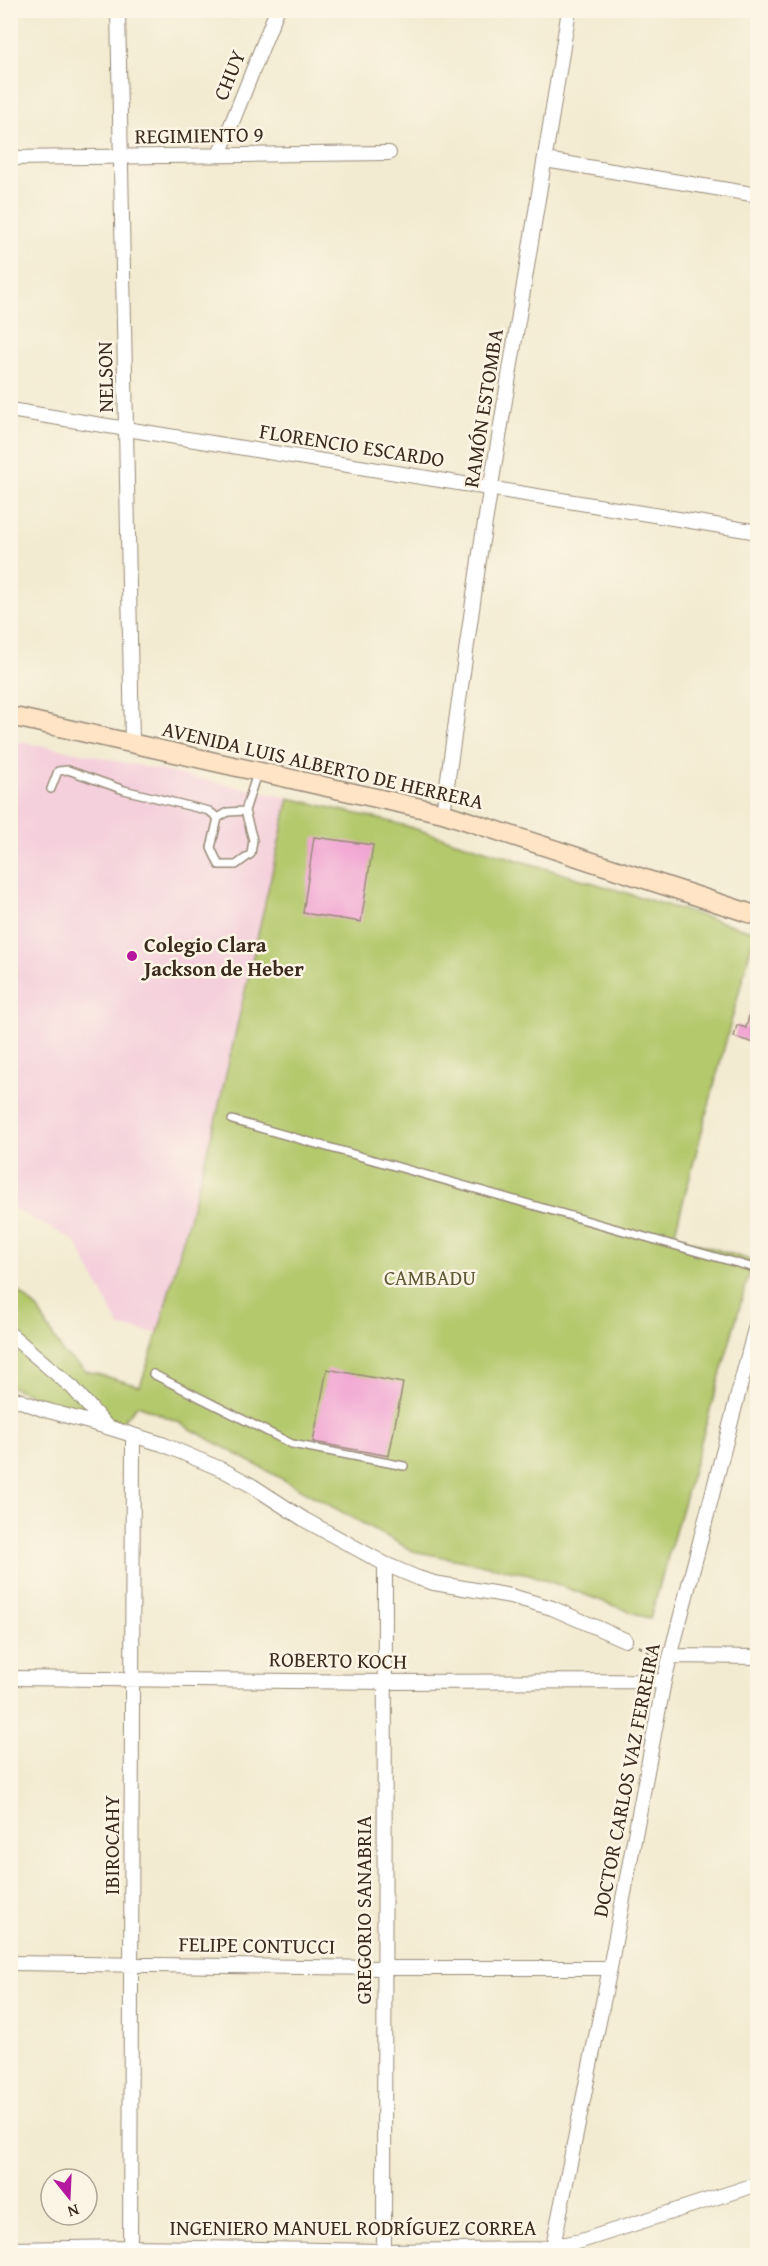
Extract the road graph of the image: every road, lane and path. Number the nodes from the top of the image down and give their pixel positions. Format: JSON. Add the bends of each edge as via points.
{"nodes":[{"id":1,"x":118,"y":10,"type":"edge"},
{"id":2,"x":277,"y":10,"type":"edge"},
{"id":3,"x":568,"y":10,"type":"edge"},
{"id":4,"x":389,"y":153,"type":"dead end"},
{"id":5,"x":219,"y":155,"type":"junction"},
{"id":6,"x":122,"y":157,"type":"junction"},
{"id":7,"x":10,"y":158,"type":"edge"},
{"id":8,"x":545,"y":160,"type":"junction"},
{"id":9,"x":758,"y":195,"type":"edge"},
{"id":10,"x":10,"y":410,"type":"edge"},
{"id":11,"x":127,"y":429,"type":"junction"},
{"id":12,"x":492,"y":489,"type":"junction"},
{"id":13,"x":758,"y":532,"type":"edge"},
{"id":14,"x":10,"y":716,"type":"edge"},
{"id":15,"x":132,"y":742,"type":"junction"},
{"id":16,"x":257,"y":771,"type":"junction"},
{"id":17,"x":51,"y":789,"type":"dead end"},
{"id":18,"x":245,"y":811,"type":"junction"},
{"id":19,"x":443,"y":813,"type":"junction"},
{"id":20,"x":218,"y":818,"type":"junction"},
{"id":21,"x":758,"y":916,"type":"edge"},
{"id":22,"x":232,"y":1120,"type":"dead end"},
{"id":23,"x":758,"y":1269,"type":"edge"},
{"id":24,"x":758,"y":1317,"type":"edge"},
{"id":25,"x":10,"y":1335,"type":"edge"},
{"id":26,"x":153,"y":1374,"type":"dead end"},
{"id":27,"x":10,"y":1397,"type":"edge"},
{"id":28,"x":107,"y":1427,"type":"junction"},
{"id":29,"x":133,"y":1435,"type":"junction"},
{"id":30,"x":405,"y":1466,"type":"dead end"},
{"id":31,"x":384,"y":1564,"type":"junction"},
{"id":32,"x":625,"y":1640,"type":"joint"},
{"id":33,"x":672,"y":1656,"type":"junction"},
{"id":34,"x":758,"y":1658,"type":"edge"},
{"id":35,"x":10,"y":1678,"type":"edge"},
{"id":36,"x":133,"y":1678,"type":"junction"},
{"id":37,"x":664,"y":1681,"type":"junction"},
{"id":38,"x":384,"y":1682,"type":"junction"},
{"id":39,"x":10,"y":1963,"type":"edge"},
{"id":40,"x":132,"y":1963,"type":"junction"},
{"id":41,"x":383,"y":1968,"type":"junction"},
{"id":42,"x":610,"y":1968,"type":"junction"},
{"id":43,"x":758,"y":2184,"type":"edge"},
{"id":44,"x":10,"y":2249,"type":"edge"},
{"id":45,"x":130,"y":2251,"type":"edge"},
{"id":46,"x":551,"y":2252,"type":"edge"},
{"id":47,"x":384,"y":2253,"type":"edge"}],
"edges":[{"from":1,"to":6,"type":"street","name":"NELSON"},
{"from":2,"to":5,"type":"street","name":"CHUY"},
{"from":3,"to":8,"type":"street","name":"RAMÓN ESTOMBA"},
{"from":4,"to":5,"type":"street","name":"REGIMIENTO 9"},
{"from":5,"to":6,"type":"street","name":"REGIMIENTO 9"},
{"from":6,"to":7,"type":"street","name":"REGIMIENTO 9"},
{"from":6,"to":11,"type":"street","name":"NELSON"},
{"from":8,"to":9,"type":"street"},
{"from":8,"to":12,"type":"street","name":"RAMÓN ESTOMBA"},
{"from":10,"to":11,"type":"street","name":"FLORENCIO ESCARDO"},
{"from":11,"to":12,"type":"street","name":"FLORENCIO ESCARDO"},
{"from":11,"to":15,"type":"street","name":"NELSON"},
{"from":12,"to":13,"type":"street","name":"FLORENCIO ESCARDO"},
{"from":12,"to":19,"type":"street","name":"RAMÓN ESTOMBA"},
{"from":14,"to":15,"type":"main road","name":"AVENIDA LUIS ALBERTO DE HERRERA"},
{"from":15,"to":16,"type":"main road","name":"AVENIDA LUIS ALBERTO DE HERRERA"},
{"from":16,"to":18,"type":"lane"},
{"from":16,"to":19,"type":"main road","name":"AVENIDA LUIS ALBERTO DE HERRERA"},
{"from":17,"to":20,"type":"lane","via":[[58,771],[68,770],[124,790],[209,811]]},
{"from":18,"to":20,"type":"lane","via":[[228,812]]},
{"from":18,"to":20,"type":"lane","via":[[253,840],[251,854],[236,865],[219,865],[211,848]]},
{"from":19,"to":21,"type":"main road","name":"AVENIDA LUIS ALBERTO DE HERRERA"},
{"from":22,"to":23,"type":"lane"},
{"from":24,"to":33,"type":"street","name":"DOCTOR CARLOS VAZ FERREIRA"},
{"from":25,"to":28,"type":"street","via":[[73,1388]]},
{"from":26,"to":30,"type":"lane","via":[[292,1444]]},
{"from":27,"to":28,"type":"street"},
{"from":28,"to":29,"type":"street"},
{"from":29,"to":31,"type":"street","via":[[223,1470]]},
{"from":29,"to":36,"type":"street","name":"IBIROCAHY"},
{"from":31,"to":32,"type":"street","via":[[434,1583],[511,1596],[552,1608]]},
{"from":31,"to":38,"type":"street","name":"GREGORIO SANABRIA"},
{"from":32,"to":37,"type":"path","via":[[652,1653],[661,1666]]},
{"from":33,"to":34,"type":"street"},
{"from":33,"to":37,"type":"street","name":"DOCTOR CARLOS VAZ FERREIRA"},
{"from":35,"to":36,"type":"street","name":"ROBERTO KOCH"},
{"from":36,"to":38,"type":"street","name":"ROBERTO KOCH"},
{"from":36,"to":40,"type":"street","name":"IBIROCAHY"},
{"from":37,"to":38,"type":"street","name":"ROBERTO KOCH"},
{"from":37,"to":42,"type":"street","name":"DOCTOR CARLOS VAZ FERREIRA"},
{"from":38,"to":41,"type":"street","name":"GREGORIO SANABRIA"},
{"from":39,"to":40,"type":"street","name":"FELIPE CONTUCCI"},
{"from":40,"to":41,"type":"street","name":"FELIPE CONTUCCI"},
{"from":40,"to":45,"type":"street","name":"IBIROCAHY"},
{"from":41,"to":42,"type":"street","name":"FELIPE CONTUCCI"},
{"from":41,"to":47,"type":"street","name":"GREGORIO SANABRIA"},
{"from":42,"to":46,"type":"street","name":"DOCTOR CARLOS VAZ FERREIRA"},
{"from":43,"to":46,"type":"street","name":"INGENIERO MANUEL RODRÍGUEZ CORREA"},
{"from":44,"to":45,"type":"street","name":"INGENIERO MANUEL RODRÍGUEZ CORREA"},
{"from":45,"to":47,"type":"street","name":"INGENIERO MANUEL RODRÍGUEZ CORREA"},
{"from":46,"to":47,"type":"street","name":"INGENIERO MANUEL RODRÍGUEZ CORREA"}]}
